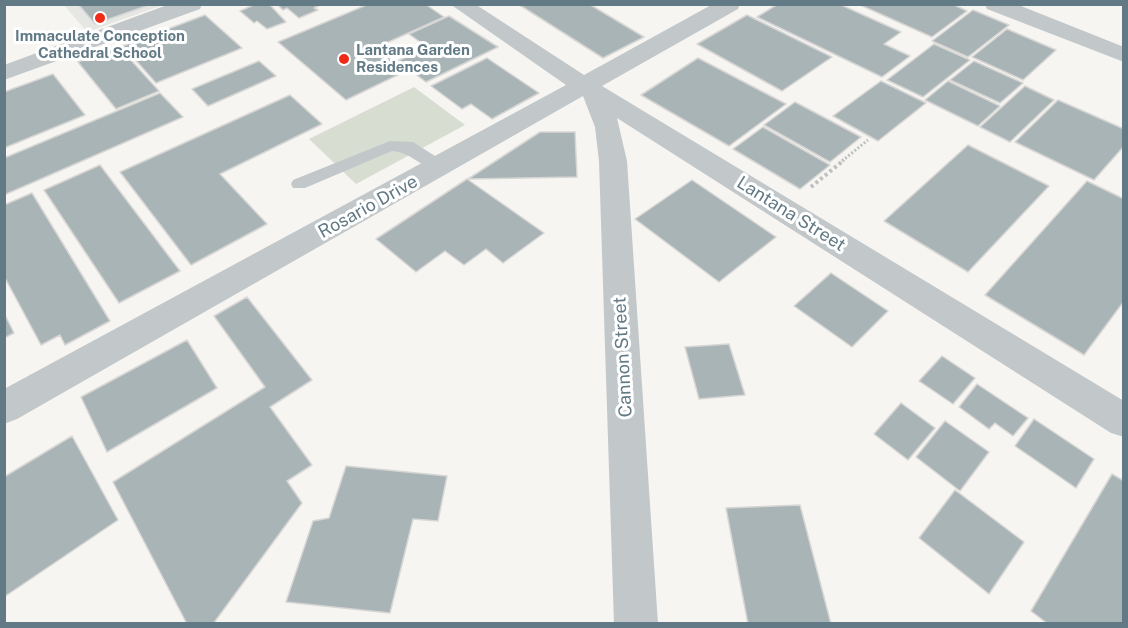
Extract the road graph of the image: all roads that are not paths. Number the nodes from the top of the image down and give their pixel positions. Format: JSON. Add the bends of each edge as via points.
{"nodes":[{"id":1,"x":192,"y":4,"type":"edge"},
{"id":2,"x":460,"y":4,"type":"edge"},
{"id":3,"x":730,"y":4,"type":"edge"},
{"id":4,"x":995,"y":4,"type":"edge"},
{"id":5,"x":1124,"y":55,"type":"edge"},
{"id":6,"x":4,"y":73,"type":"edge"},
{"id":7,"x":590,"y":89,"type":"junction"},
{"id":8,"x":440,"y":167,"type":"junction"},
{"id":9,"x":299,"y":184,"type":"dead end"},
{"id":10,"x":4,"y":408,"type":"edge"},
{"id":11,"x":1124,"y":421,"type":"edge"},
{"id":12,"x":636,"y":624,"type":"edge"}],
"edges":[{"from":1,"to":6,"type":"street"},
{"from":2,"to":7,"type":"street","name":"Lantana Street"},
{"from":3,"to":7,"type":"street","name":"Rosario Drive"},
{"from":4,"to":5,"type":"street"},
{"from":7,"to":8,"type":"street","name":"Rosario Drive"},
{"from":7,"to":11,"type":"street","name":"Lantana Street"},
{"from":7,"to":12,"type":"street","name":"Cannon Street","via":[[608,127],[613,161]]},
{"from":8,"to":9,"type":"lane","via":[[407,146],[390,146]]},
{"from":8,"to":10,"type":"street","name":"Rosario Drive","via":[[128,332]]}]}
